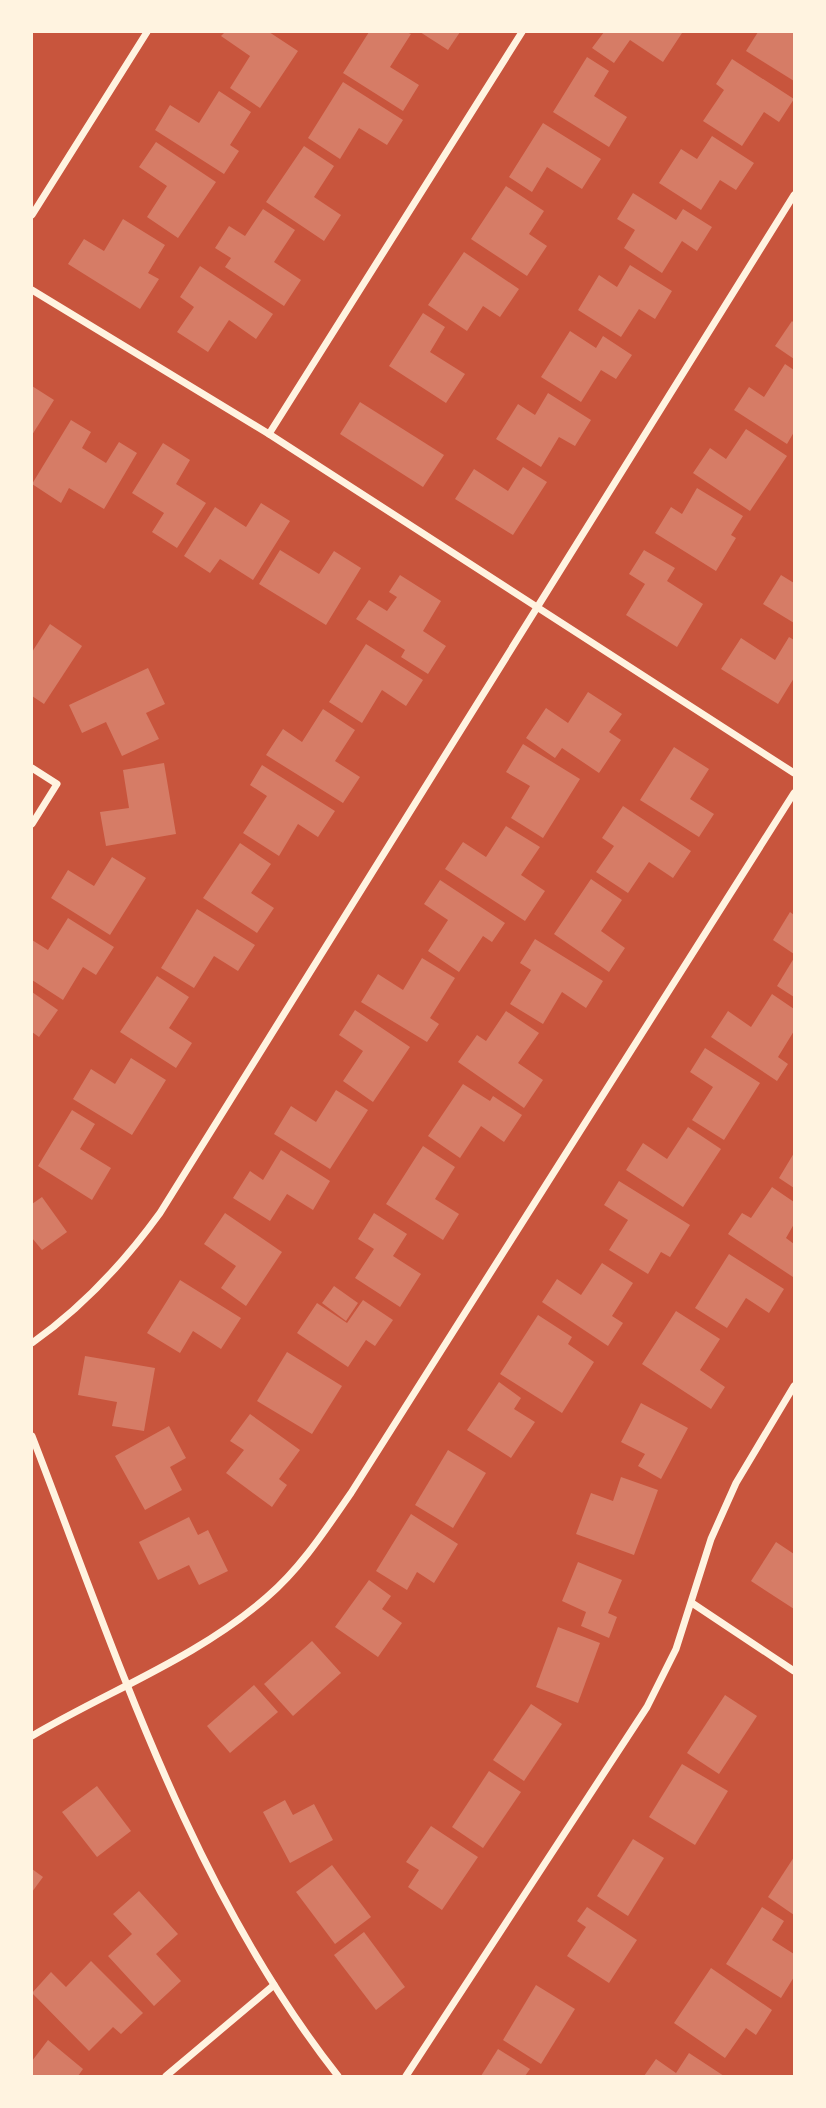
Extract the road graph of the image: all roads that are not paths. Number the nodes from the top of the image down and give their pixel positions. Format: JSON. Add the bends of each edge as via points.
{"nodes":[{"id":1,"x":147,"y":32,"type":"edge"},
{"id":2,"x":522,"y":32,"type":"edge"},
{"id":3,"x":794,"y":195,"type":"edge"},
{"id":4,"x":32,"y":215,"type":"edge"},
{"id":5,"x":32,"y":290,"type":"edge"},
{"id":6,"x":269,"y":434,"type":"junction"},
{"id":7,"x":538,"y":606,"type":"junction"},
{"id":8,"x":32,"y":768,"type":"edge"},
{"id":9,"x":794,"y":773,"type":"edge"},
{"id":10,"x":794,"y":793,"type":"edge"},
{"id":11,"x":32,"y":824,"type":"edge"},
{"id":12,"x":32,"y":1343,"type":"edge"},
{"id":13,"x":794,"y":1386,"type":"edge"},
{"id":14,"x":32,"y":1436,"type":"edge"},
{"id":15,"x":692,"y":1603,"type":"junction"},
{"id":16,"x":794,"y":1671,"type":"edge"},
{"id":17,"x":128,"y":1685,"type":"junction"},
{"id":18,"x":32,"y":1736,"type":"edge"},
{"id":19,"x":274,"y":1985,"type":"junction"},
{"id":20,"x":166,"y":2077,"type":"edge"},
{"id":21,"x":338,"y":2077,"type":"edge"},
{"id":22,"x":406,"y":2077,"type":"edge"}],
"edges":[{"from":1,"to":4,"type":"street"},
{"from":2,"to":6,"type":"street"},
{"from":3,"to":7,"type":"street"},
{"from":5,"to":6,"type":"street"},
{"from":6,"to":7,"type":"street"},
{"from":7,"to":9,"type":"street"},
{"from":7,"to":12,"type":"street","via":[[160,1213],[98,1290]]},
{"from":8,"to":11,"type":"street","via":[[57,784]]},
{"from":10,"to":17,"type":"street","via":[[325,1531],[268,1596],[242,1617],[201,1646]]},
{"from":13,"to":15,"type":"street","via":[[736,1483],[711,1539]]},
{"from":14,"to":17,"type":"street"},
{"from":15,"to":16,"type":"street"},
{"from":15,"to":22,"type":"street","via":[[648,1707]]},
{"from":17,"to":18,"type":"street"},
{"from":17,"to":19,"type":"street","via":[[216,1889]]},
{"from":19,"to":20,"type":"street"},
{"from":19,"to":21,"type":"street"}]}
